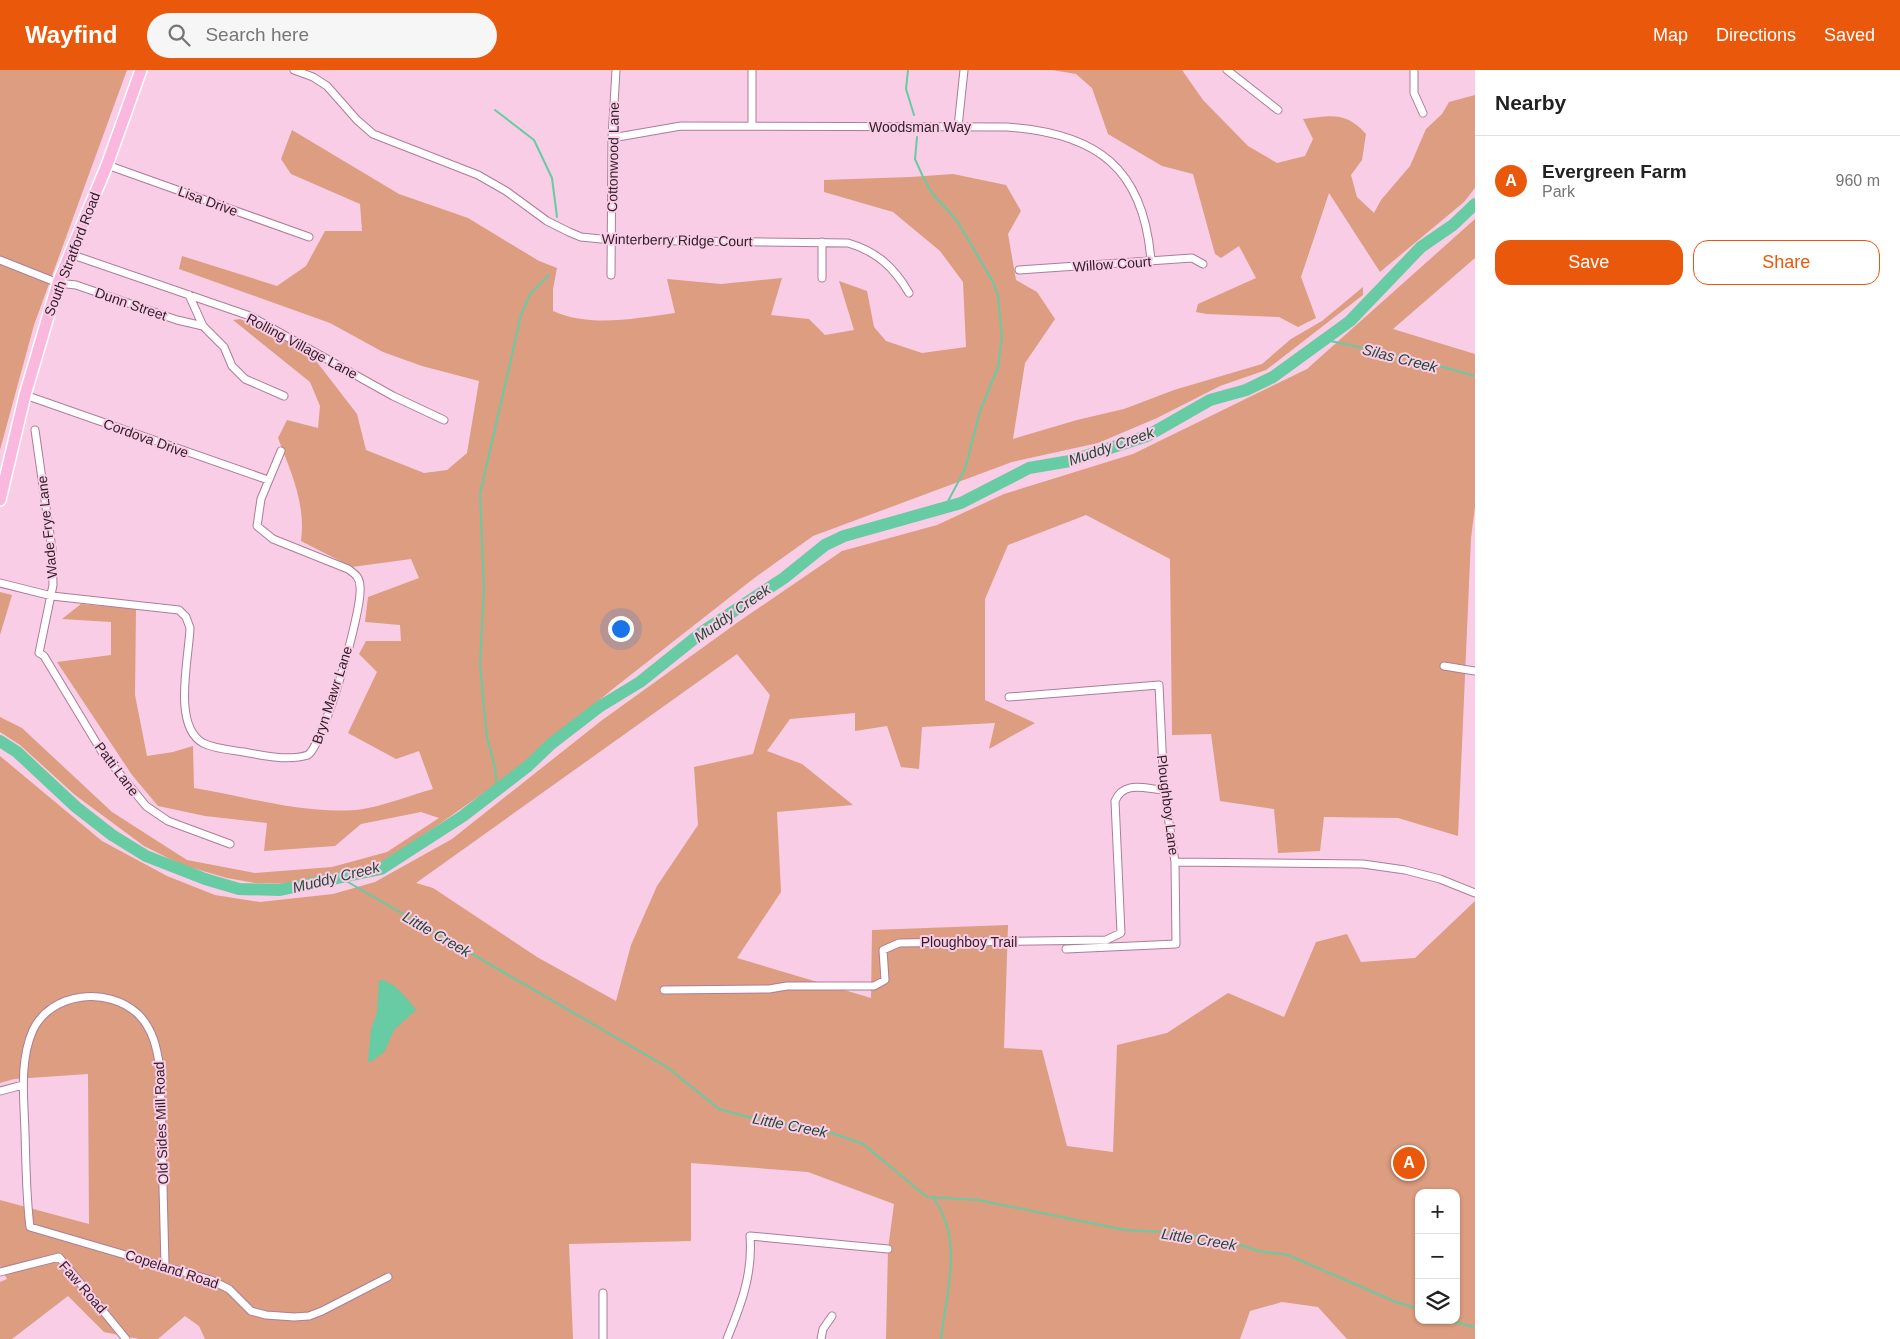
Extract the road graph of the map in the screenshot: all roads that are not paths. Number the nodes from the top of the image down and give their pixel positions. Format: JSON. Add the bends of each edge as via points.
{"nodes":[{"id":1,"x":141,"y":70,"type":"edge"},
{"id":2,"x":294,"y":70,"type":"edge"},
{"id":3,"x":616,"y":70,"type":"edge"},
{"id":4,"x":752,"y":70,"type":"edge"},
{"id":5,"x":964,"y":70,"type":"edge"},
{"id":6,"x":1227,"y":70,"type":"edge"},
{"id":7,"x":1414,"y":70,"type":"edge"},
{"id":8,"x":1278,"y":110,"type":"dead end"},
{"id":9,"x":1423,"y":113,"type":"dead end"},
{"id":10,"x":752,"y":126,"type":"junction"},
{"id":11,"x":958,"y":127,"type":"junction"},
{"id":12,"x":612,"y":138,"type":"junction"},
{"id":13,"x":107,"y":165,"type":"junction"},
{"id":14,"x":309,"y":237,"type":"dead end"},
{"id":15,"x":611,"y":240,"type":"junction"},
{"id":16,"x":822,"y":242,"type":"junction"},
{"id":17,"x":70,"y":254,"type":"junction"},
{"id":18,"x":0,"y":260,"type":"edge"},
{"id":19,"x":1151,"y":261,"type":"junction"},
{"id":20,"x":1203,"y":264,"type":"dead end"},
{"id":21,"x":1020,"y":270,"type":"dead end"},
{"id":22,"x":611,"y":275,"type":"dead end"},
{"id":23,"x":822,"y":278,"type":"dead end"},
{"id":24,"x":58,"y":283,"type":"junction"},
{"id":25,"x":909,"y":293,"type":"dead end"},
{"id":26,"x":189,"y":295,"type":"junction"},
{"id":27,"x":204,"y":326,"type":"junction"},
{"id":28,"x":25,"y":395,"type":"junction"},
{"id":29,"x":284,"y":396,"type":"dead end"},
{"id":30,"x":444,"y":420,"type":"dead end"},
{"id":31,"x":35,"y":430,"type":"dead end"},
{"id":32,"x":281,"y":451,"type":"dead end"},
{"id":33,"x":268,"y":480,"type":"junction"},
{"id":34,"x":0,"y":500,"type":"edge"},
{"id":35,"x":0,"y":583,"type":"edge"},
{"id":36,"x":52,"y":596,"type":"junction"},
{"id":37,"x":39,"y":653,"type":"joint"},
{"id":38,"x":1444,"y":666,"type":"dead end"},
{"id":39,"x":1475,"y":671,"type":"edge"},
{"id":40,"x":1009,"y":697,"type":"dead end"},
{"id":41,"x":1164,"y":790,"type":"junction"},
{"id":42,"x":230,"y":844,"type":"dead end"},
{"id":43,"x":1175,"y":862,"type":"junction"},
{"id":44,"x":1475,"y":892,"type":"edge"},
{"id":45,"x":1066,"y":949,"type":"dead end"},
{"id":46,"x":664,"y":990,"type":"dead end"},
{"id":47,"x":23,"y":1085,"type":"junction"},
{"id":48,"x":0,"y":1091,"type":"edge"},
{"id":49,"x":30,"y":1227,"type":"joint"},
{"id":50,"x":888,"y":1249,"type":"dead end"},
{"id":51,"x":165,"y":1265,"type":"junction"},
{"id":52,"x":0,"y":1272,"type":"edge"},
{"id":53,"x":388,"y":1277,"type":"dead end"},
{"id":54,"x":603,"y":1293,"type":"dead end"},
{"id":55,"x":832,"y":1316,"type":"dead end"},
{"id":56,"x":126,"y":1339,"type":"edge"},
{"id":57,"x":603,"y":1339,"type":"edge"},
{"id":58,"x":727,"y":1339,"type":"edge"},
{"id":59,"x":821,"y":1339,"type":"edge"}],
"edges":[{"from":1,"to":13,"type":"main road","name":"South Stratford Road"},
{"from":2,"to":15,"type":"street","name":"Winterberry Ridge Court","via":[[327,86],[357,120],[381,138],[478,175],[569,232],[587,238]]},
{"from":3,"to":12,"type":"street","name":"Cottonwood Lane"},
{"from":4,"to":10,"type":"street"},
{"from":5,"to":11,"type":"street"},
{"from":6,"to":8,"type":"street"},
{"from":7,"to":9,"type":"street","via":[[1414,93]]},
{"from":10,"to":11,"type":"street","name":"Woodsman Way"},
{"from":10,"to":12,"type":"street","name":"Woodsman Way","via":[[670,127]]},
{"from":11,"to":19,"type":"street","name":"Woodsman Way","via":[[1043,130],[1072,139],[1100,153],[1120,172],[1137,198],[1146,219]]},
{"from":12,"to":15,"type":"street","name":"Cottonwood Lane"},
{"from":13,"to":14,"type":"street","name":"Lisa Drive"},
{"from":13,"to":17,"type":"main road","name":"South Stratford Road"},
{"from":15,"to":16,"type":"street","name":"Winterberry Ridge Court"},
{"from":15,"to":22,"type":"street","name":"Cottonwood Lane"},
{"from":16,"to":23,"type":"street"},
{"from":16,"to":25,"type":"street","name":"Winterberry Ridge Court","via":[[848,242],[869,250],[889,265]]},
{"from":17,"to":24,"type":"main road","name":"South Stratford Road"},
{"from":17,"to":26,"type":"street","name":"Rolling Village Lane"},
{"from":18,"to":24,"type":"street","name":"Dunn Street"},
{"from":19,"to":20,"type":"street","name":"Willow Court","via":[[1192,258]]},
{"from":19,"to":21,"type":"street","name":"Willow Court"},
{"from":24,"to":27,"type":"street","name":"Dunn Street","via":[[76,285],[177,320]]},
{"from":24,"to":28,"type":"main road","name":"South Stratford Road"},
{"from":26,"to":27,"type":"street"},
{"from":26,"to":30,"type":"street","name":"Rolling Village Lane","via":[[250,316],[393,396]]},
{"from":27,"to":29,"type":"street","via":[[245,379]]},
{"from":28,"to":33,"type":"street","name":"Cordova Drive"},
{"from":28,"to":34,"type":"main road","name":"South Stratford Road"},
{"from":31,"to":36,"type":"street","name":"Wade Frye Lane","via":[[52,549]]},
{"from":32,"to":33,"type":"street","name":"Bryn Mawr Lane"},
{"from":33,"to":36,"type":"street","name":"Bryn Mawr Lane","via":[[256,521],[260,531],[288,546],[348,569],[358,576],[360,584],[358,612],[333,697],[318,743],[308,755],[278,757],[218,748],[194,735],[185,716],[190,628],[182,612]]},
{"from":35,"to":36,"type":"street","name":"Bryn Mawr Lane"},
{"from":36,"to":37,"type":"street","name":"Wade Frye Lane"},
{"from":37,"to":42,"type":"street","name":"Patti Lane","via":[[44,656],[102,752],[146,806],[168,821]]},
{"from":38,"to":39,"type":"street"},
{"from":40,"to":41,"type":"street","name":"Ploughboy Lane","via":[[1159,685]]},
{"from":41,"to":43,"type":"street","name":"Ploughboy Lane"},
{"from":41,"to":46,"type":"street","name":"Ploughboy Trail","via":[[1128,787],[1119,793],[1115,801],[1121,933],[1112,938],[899,943],[883,950],[885,980],[874,986]]},
{"from":43,"to":44,"type":"street","name":"Ploughboy Lane","via":[[1363,864],[1405,870]]},
{"from":43,"to":45,"type":"street","via":[[1176,944]]},
{"from":47,"to":48,"type":"street"},
{"from":47,"to":49,"type":"street","name":"Old Sides Mill Road","via":[[25,1190]]},
{"from":47,"to":51,"type":"street","name":"Old Sides Mill Road","via":[[27,1048],[34,1028],[45,1014],[64,1002],[84,997],[105,998],[130,1008],[144,1021],[154,1039],[160,1069]]},
{"from":49,"to":51,"type":"street","name":"Copeland Road"},
{"from":50,"to":58,"type":"street","via":[[750,1236],[752,1258],[744,1300]]},
{"from":51,"to":53,"type":"street","name":"Copeland Road","via":[[222,1284],[257,1313],[294,1317],[322,1311]]},
{"from":52,"to":56,"type":"street","name":"Faw Road","via":[[59,1257]]},
{"from":54,"to":57,"type":"street"},
{"from":55,"to":59,"type":"street","via":[[823,1329]]}]}
